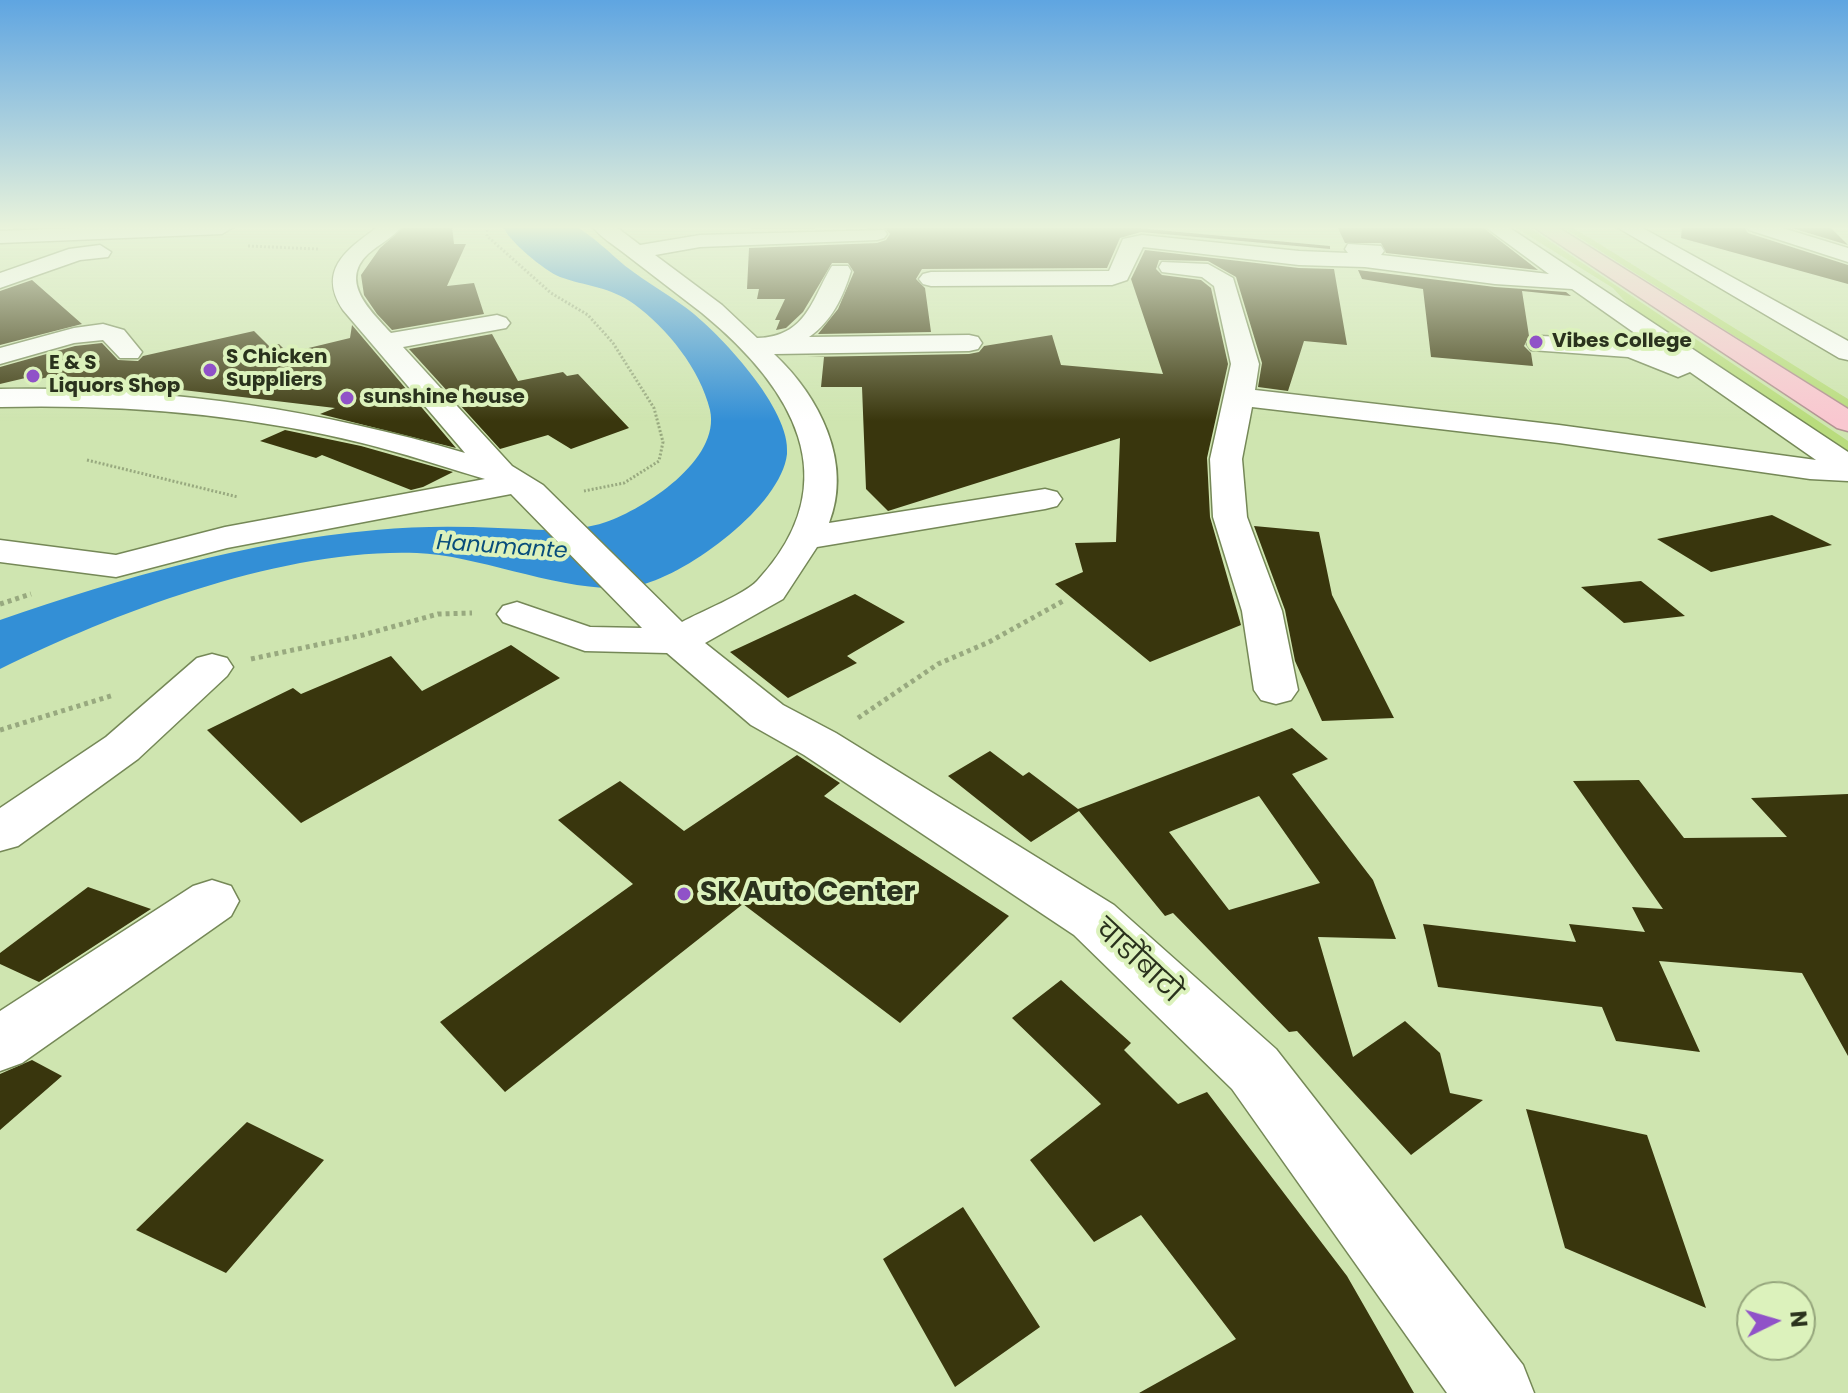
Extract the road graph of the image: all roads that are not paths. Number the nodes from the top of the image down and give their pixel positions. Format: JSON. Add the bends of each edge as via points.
{"nodes":[{"id":1,"x":345,"y":291,"type":"edge"},
{"id":2,"x":688,"y":291,"type":"edge"},
{"id":3,"x":833,"y":291,"type":"edge"},
{"id":4,"x":1226,"y":291,"type":"edge"},
{"id":5,"x":1591,"y":291,"type":"edge"},
{"id":6,"x":1643,"y":291,"type":"edge"},
{"id":7,"x":1740,"y":291,"type":"edge"},
{"id":8,"x":497,"y":323,"type":"dead end"},
{"id":9,"x":1804,"y":327,"type":"junction"},
{"id":10,"x":1848,"y":327,"type":"edge"},
{"id":11,"x":386,"y":342,"type":"junction"},
{"id":12,"x":969,"y":343,"type":"dead end"},
{"id":13,"x":767,"y":344,"type":"junction"},
{"id":14,"x":1540,"y":344,"type":"dead end"},
{"id":15,"x":129,"y":352,"type":"dead end"},
{"id":16,"x":1848,"y":352,"type":"edge"},
{"id":17,"x":0,"y":356,"type":"edge"},
{"id":18,"x":1240,"y":397,"type":"junction"},
{"id":19,"x":0,"y":398,"type":"edge"},
{"id":20,"x":1756,"y":404,"type":"junction"},
{"id":21,"x":1848,"y":422,"type":"edge"},
{"id":22,"x":1848,"y":469,"type":"edge"},
{"id":23,"x":523,"y":488,"type":"junction"},
{"id":24,"x":1045,"y":499,"type":"dead end"},
{"id":25,"x":805,"y":538,"type":"junction"},
{"id":26,"x":0,"y":551,"type":"edge"},
{"id":27,"x":517,"y":614,"type":"dead end"},
{"id":28,"x":670,"y":633,"type":"junction"},
{"id":29,"x":212,"y":667,"type":"dead end"},
{"id":30,"x":1276,"y":690,"type":"dead end"},
{"id":31,"x":0,"y":833,"type":"edge"},
{"id":32,"x":212,"y":901,"type":"dead end"},
{"id":33,"x":0,"y":1044,"type":"edge"},
{"id":34,"x":1495,"y":1393,"type":"edge"}],
"edges":[{"from":1,"to":11,"type":"street","name":"चार्डोबाटो"},
{"from":2,"to":13,"type":"street"},
{"from":3,"to":13,"type":"street","via":[[820,316],[795,336]]},
{"from":4,"to":18,"type":"street","via":[[1245,364]]},
{"from":5,"to":20,"type":"street"},
{"from":6,"to":21,"type":"highway"},
{"from":7,"to":9,"type":"street"},
{"from":8,"to":11,"type":"street"},
{"from":9,"to":10,"type":"street"},
{"from":9,"to":16,"type":"street"},
{"from":11,"to":23,"type":"street","name":"चार्डोबाटो"},
{"from":12,"to":13,"type":"street"},
{"from":13,"to":25,"type":"street","via":[[807,417],[819,452],[822,481]]},
{"from":14,"to":20,"type":"street","via":[[1601,345],[1655,357],[1709,390]]},
{"from":15,"to":17,"type":"street","via":[[114,334],[105,333]]},
{"from":18,"to":22,"type":"street","via":[[1810,469]]},
{"from":18,"to":30,"type":"street","via":[[1226,459],[1230,517],[1262,611]]},
{"from":19,"to":23,"type":"street","via":[[120,397],[274,416],[361,434]]},
{"from":20,"to":22,"type":"street"},
{"from":23,"to":26,"type":"street","via":[[225,538],[116,566]]},
{"from":23,"to":28,"type":"street","name":"चार्डोबाटो"},
{"from":24,"to":25,"type":"street"},
{"from":25,"to":28,"type":"street","via":[[769,591]]},
{"from":27,"to":28,"type":"street","via":[[585,639]]},
{"from":28,"to":34,"type":"street","name":"चार्डोबाटो","via":[[767,715],[1094,920],[1254,1069]]},
{"from":29,"to":31,"type":"street","via":[[122,748]]},
{"from":32,"to":33,"type":"street"}]}
